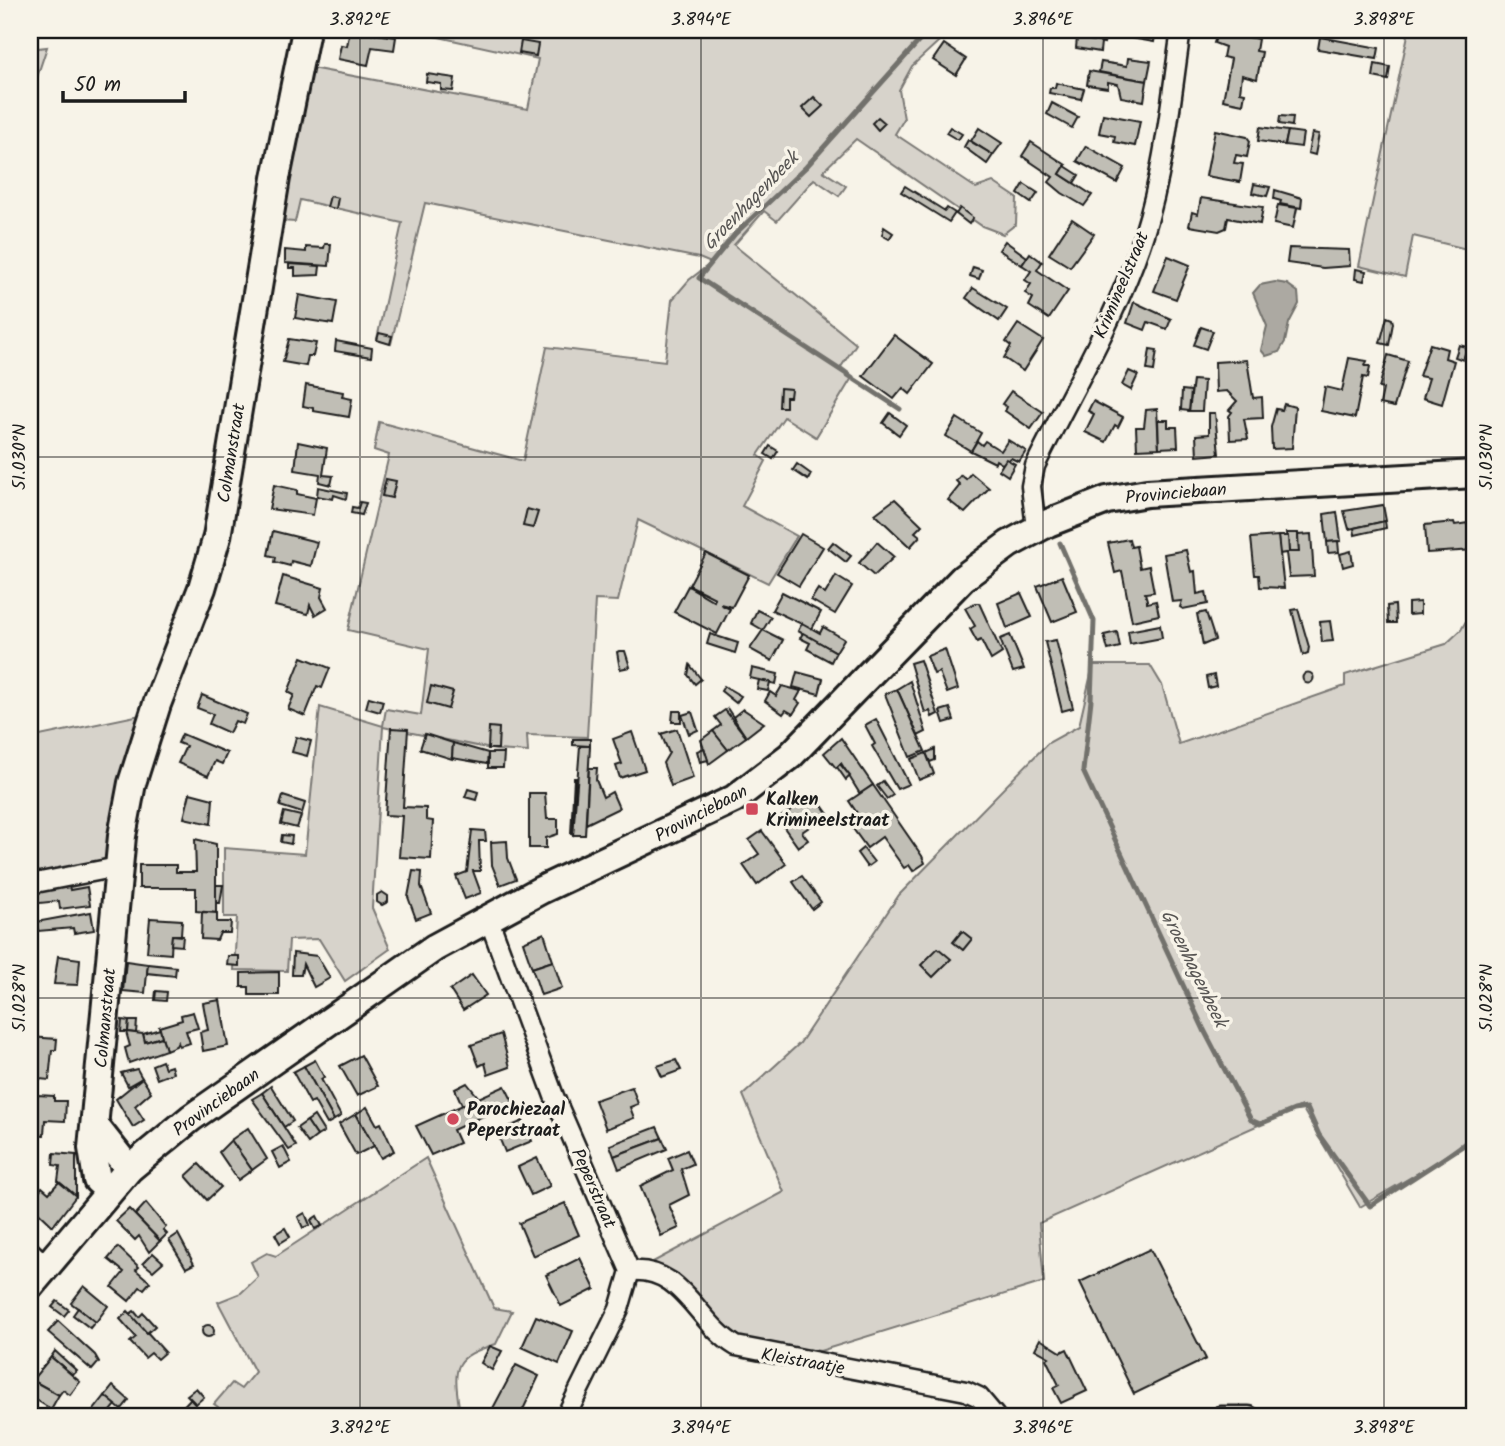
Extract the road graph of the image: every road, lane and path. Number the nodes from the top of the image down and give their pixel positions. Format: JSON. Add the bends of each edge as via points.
{"nodes":[{"id":1,"x":306,"y":30,"type":"edge"},
{"id":2,"x":1181,"y":30,"type":"edge"},
{"id":3,"x":1475,"y":474,"type":"edge"},
{"id":4,"x":1036,"y":528,"type":"junction"},
{"id":5,"x":118,"y":867,"type":"junction"},
{"id":6,"x":30,"y":884,"type":"edge"},
{"id":7,"x":488,"y":917,"type":"junction"},
{"id":8,"x":96,"y":1126,"type":"junction"},
{"id":9,"x":129,"y":1169,"type":"junction"},
{"id":10,"x":108,"y":1190,"type":"junction"},
{"id":11,"x":35,"y":1268,"type":"edge"},
{"id":12,"x":630,"y":1270,"type":"junction"},
{"id":13,"x":566,"y":1416,"type":"edge"},
{"id":14,"x":995,"y":1416,"type":"edge"},
{"id":15,"x":1222,"y":1416,"type":"edge"},
{"id":16,"x":1249,"y":1416,"type":"edge"}],
"edges":[{"from":1,"to":5,"type":"main road","name":"Colmanstraat","via":[[276,178],[217,537],[132,783]]},
{"from":2,"to":4,"type":"street","name":"Krimineelstraat","via":[[1157,189],[1104,327],[1035,466],[1031,486]]},
{"from":3,"to":4,"type":"main road","name":"Provinciebaan","via":[[1147,493],[1107,500]]},
{"from":4,"to":7,"type":"main road","name":"Provinciebaan","via":[[963,578],[790,756],[734,799]]},
{"from":5,"to":6,"type":"street"},
{"from":5,"to":8,"type":"main road","name":"Colmanstraat"},
{"from":7,"to":9,"type":"main road","name":"Provinciebaan","via":[[434,948],[214,1102]]},
{"from":7,"to":12,"type":"street","name":"Peperstraat","via":[[554,1097]]},
{"from":8,"to":9,"type":"main road"},
{"from":8,"to":10,"type":"main road","name":"Colmanstraat","via":[[92,1148],[97,1180]]},
{"from":9,"to":10,"type":"main road","name":"Provinciebaan"},
{"from":10,"to":11,"type":"main road","name":"Provinciebaan"},
{"from":12,"to":13,"type":"street","via":[[619,1309]]},
{"from":12,"to":14,"type":"street","name":"Kleistraatje","via":[[668,1277],[716,1332],[736,1346],[966,1391],[979,1397]]},
{"from":15,"to":16,"type":"street"}]}
